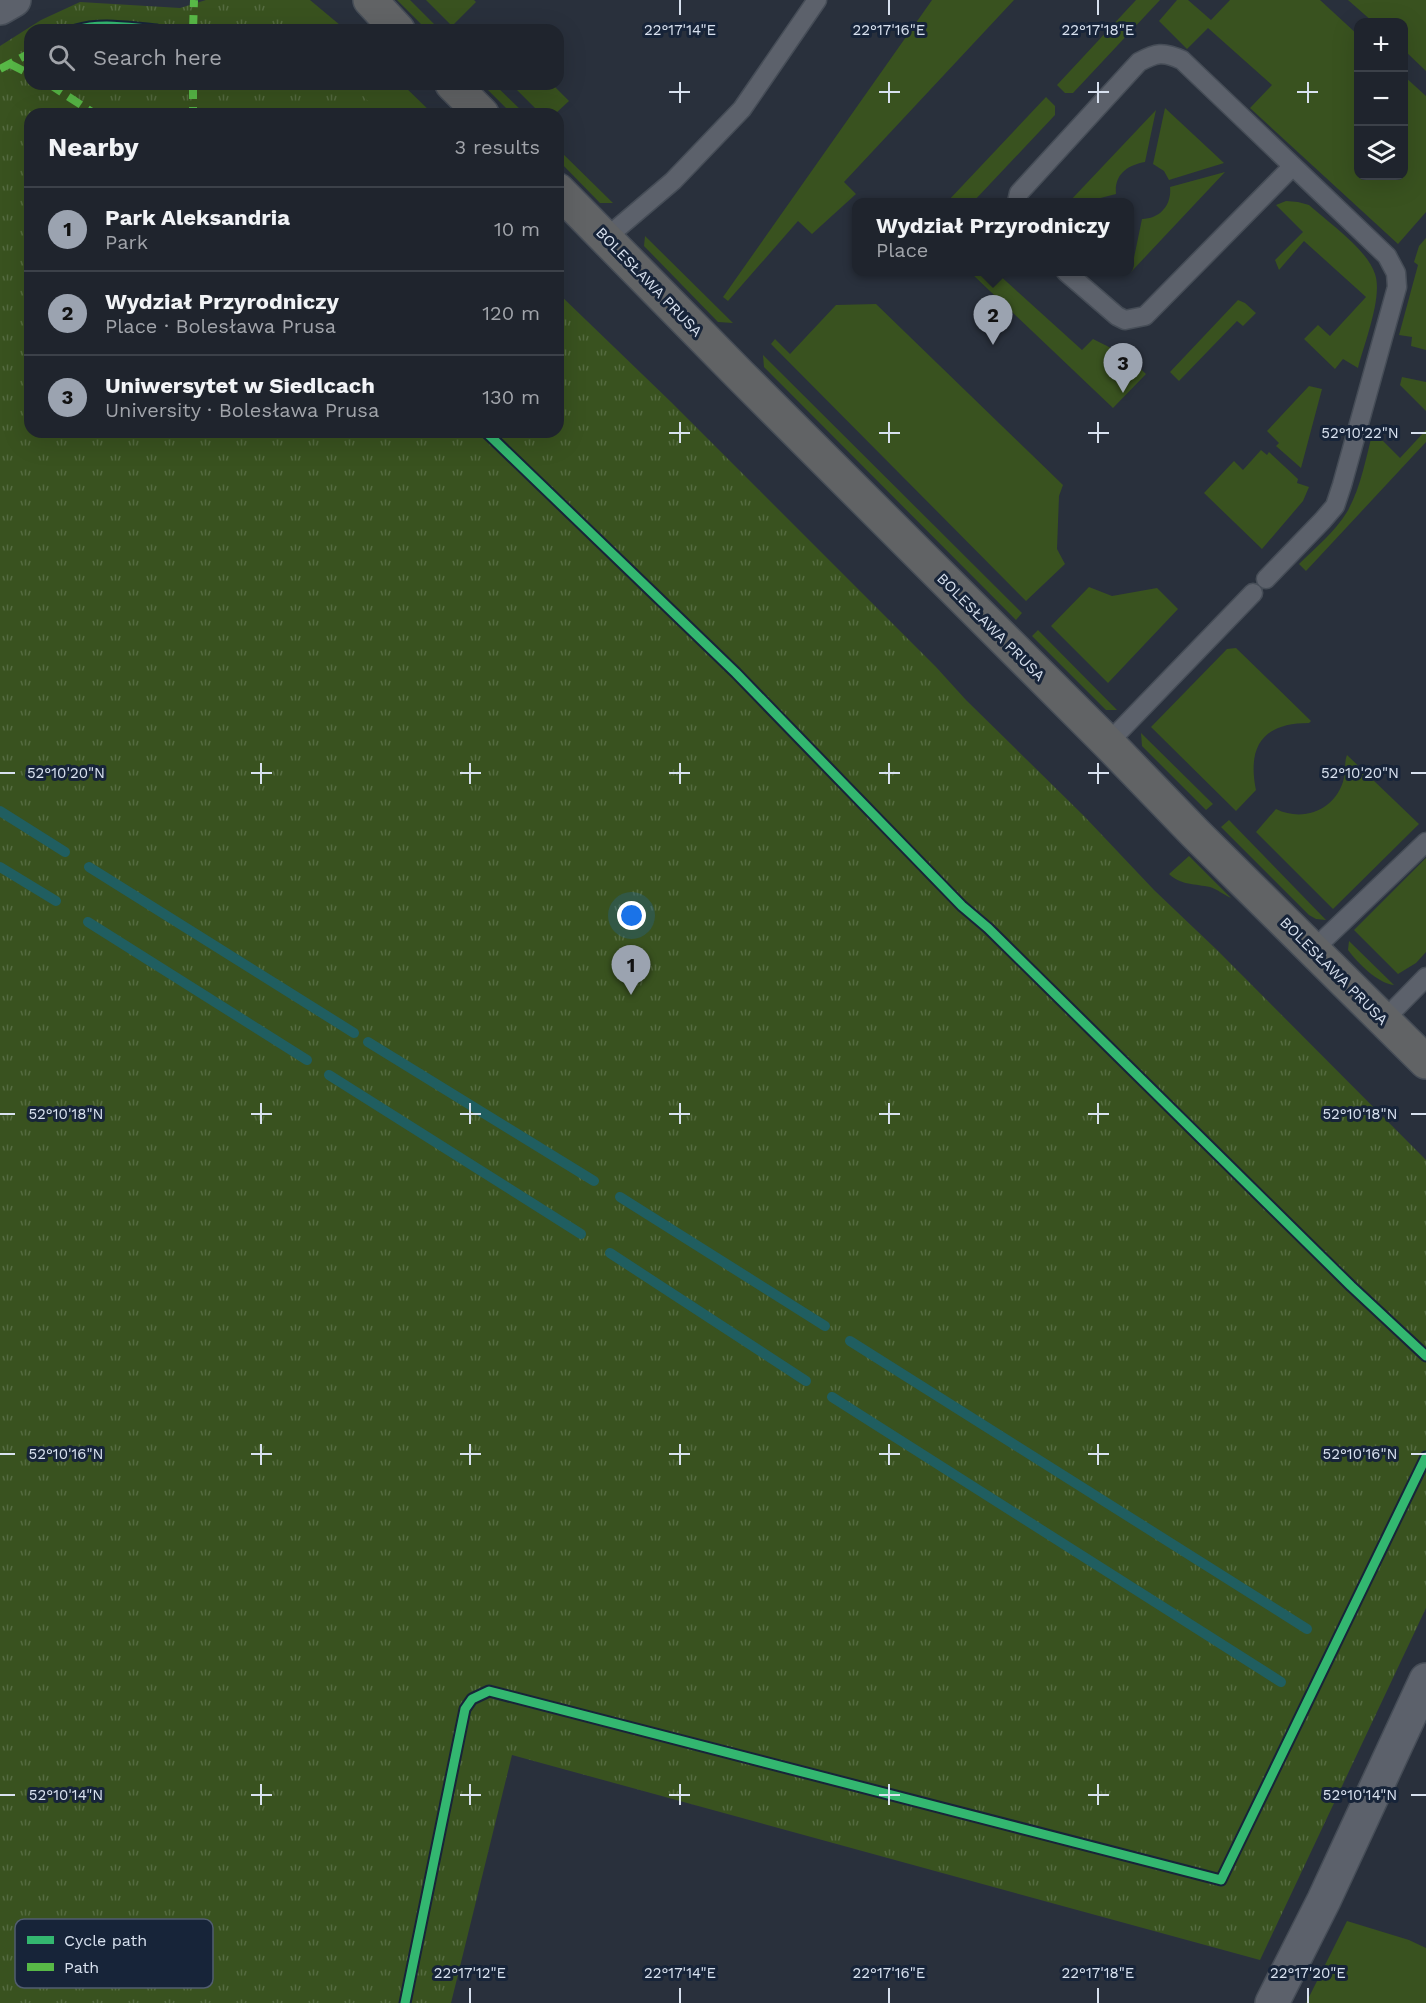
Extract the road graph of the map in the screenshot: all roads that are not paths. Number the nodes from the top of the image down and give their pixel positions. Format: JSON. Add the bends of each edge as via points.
{"nodes":[{"id":1,"x":14,"y":0,"type":"edge"},
{"id":2,"x":817,"y":0,"type":"edge"},
{"id":3,"x":0,"y":8,"type":"edge"},
{"id":4,"x":458,"y":90,"type":"edge"},
{"id":5,"x":476,"y":108,"type":"edge"},
{"id":6,"x":1293,"y":166,"type":"junction"},
{"id":7,"x":564,"y":196,"type":"edge"},
{"id":8,"x":1018,"y":198,"type":"edge"},
{"id":9,"x":606,"y":238,"type":"junction"},
{"id":10,"x":1071,"y":276,"type":"edge"},
{"id":11,"x":1266,"y":579,"type":"dead end"},
{"id":12,"x":1253,"y":592,"type":"dead end"},
{"id":13,"x":1108,"y":743,"type":"junction"},
{"id":14,"x":1426,"y":842,"type":"edge"},
{"id":15,"x":1313,"y":950,"type":"junction"},
{"id":16,"x":1426,"y":977,"type":"edge"},
{"id":17,"x":1384,"y":1020,"type":"junction"},
{"id":18,"x":1426,"y":1062,"type":"edge"},
{"id":19,"x":1426,"y":1680,"type":"edge"},
{"id":20,"x":1272,"y":2003,"type":"edge"}],
"edges":[{"from":1,"to":3,"type":"street"},
{"from":2,"to":9,"type":"lane","via":[[742,109],[673,181]]},
{"from":4,"to":5,"type":"main road"},
{"from":6,"to":8,"type":"lane","via":[[1182,60],[1154,54],[1138,63]]},
{"from":6,"to":10,"type":"lane","via":[[1145,316],[1125,320],[1117,316]]},
{"from":6,"to":11,"type":"lane","via":[[1387,256],[1396,273],[1397,287],[1335,506]]},
{"from":7,"to":9,"type":"main road","name":"BOLESŁAWA PRUSA"},
{"from":9,"to":13,"type":"main road","name":"BOLESŁAWA PRUSA"},
{"from":12,"to":13,"type":"lane"},
{"from":13,"to":15,"type":"main road","name":"BOLESŁAWA PRUSA"},
{"from":14,"to":15,"type":"lane"},
{"from":15,"to":17,"type":"main road","name":"BOLESŁAWA PRUSA"},
{"from":16,"to":17,"type":"lane"},
{"from":17,"to":18,"type":"main road","name":"BOLESŁAWA PRUSA"},
{"from":19,"to":20,"type":"street"}]}
